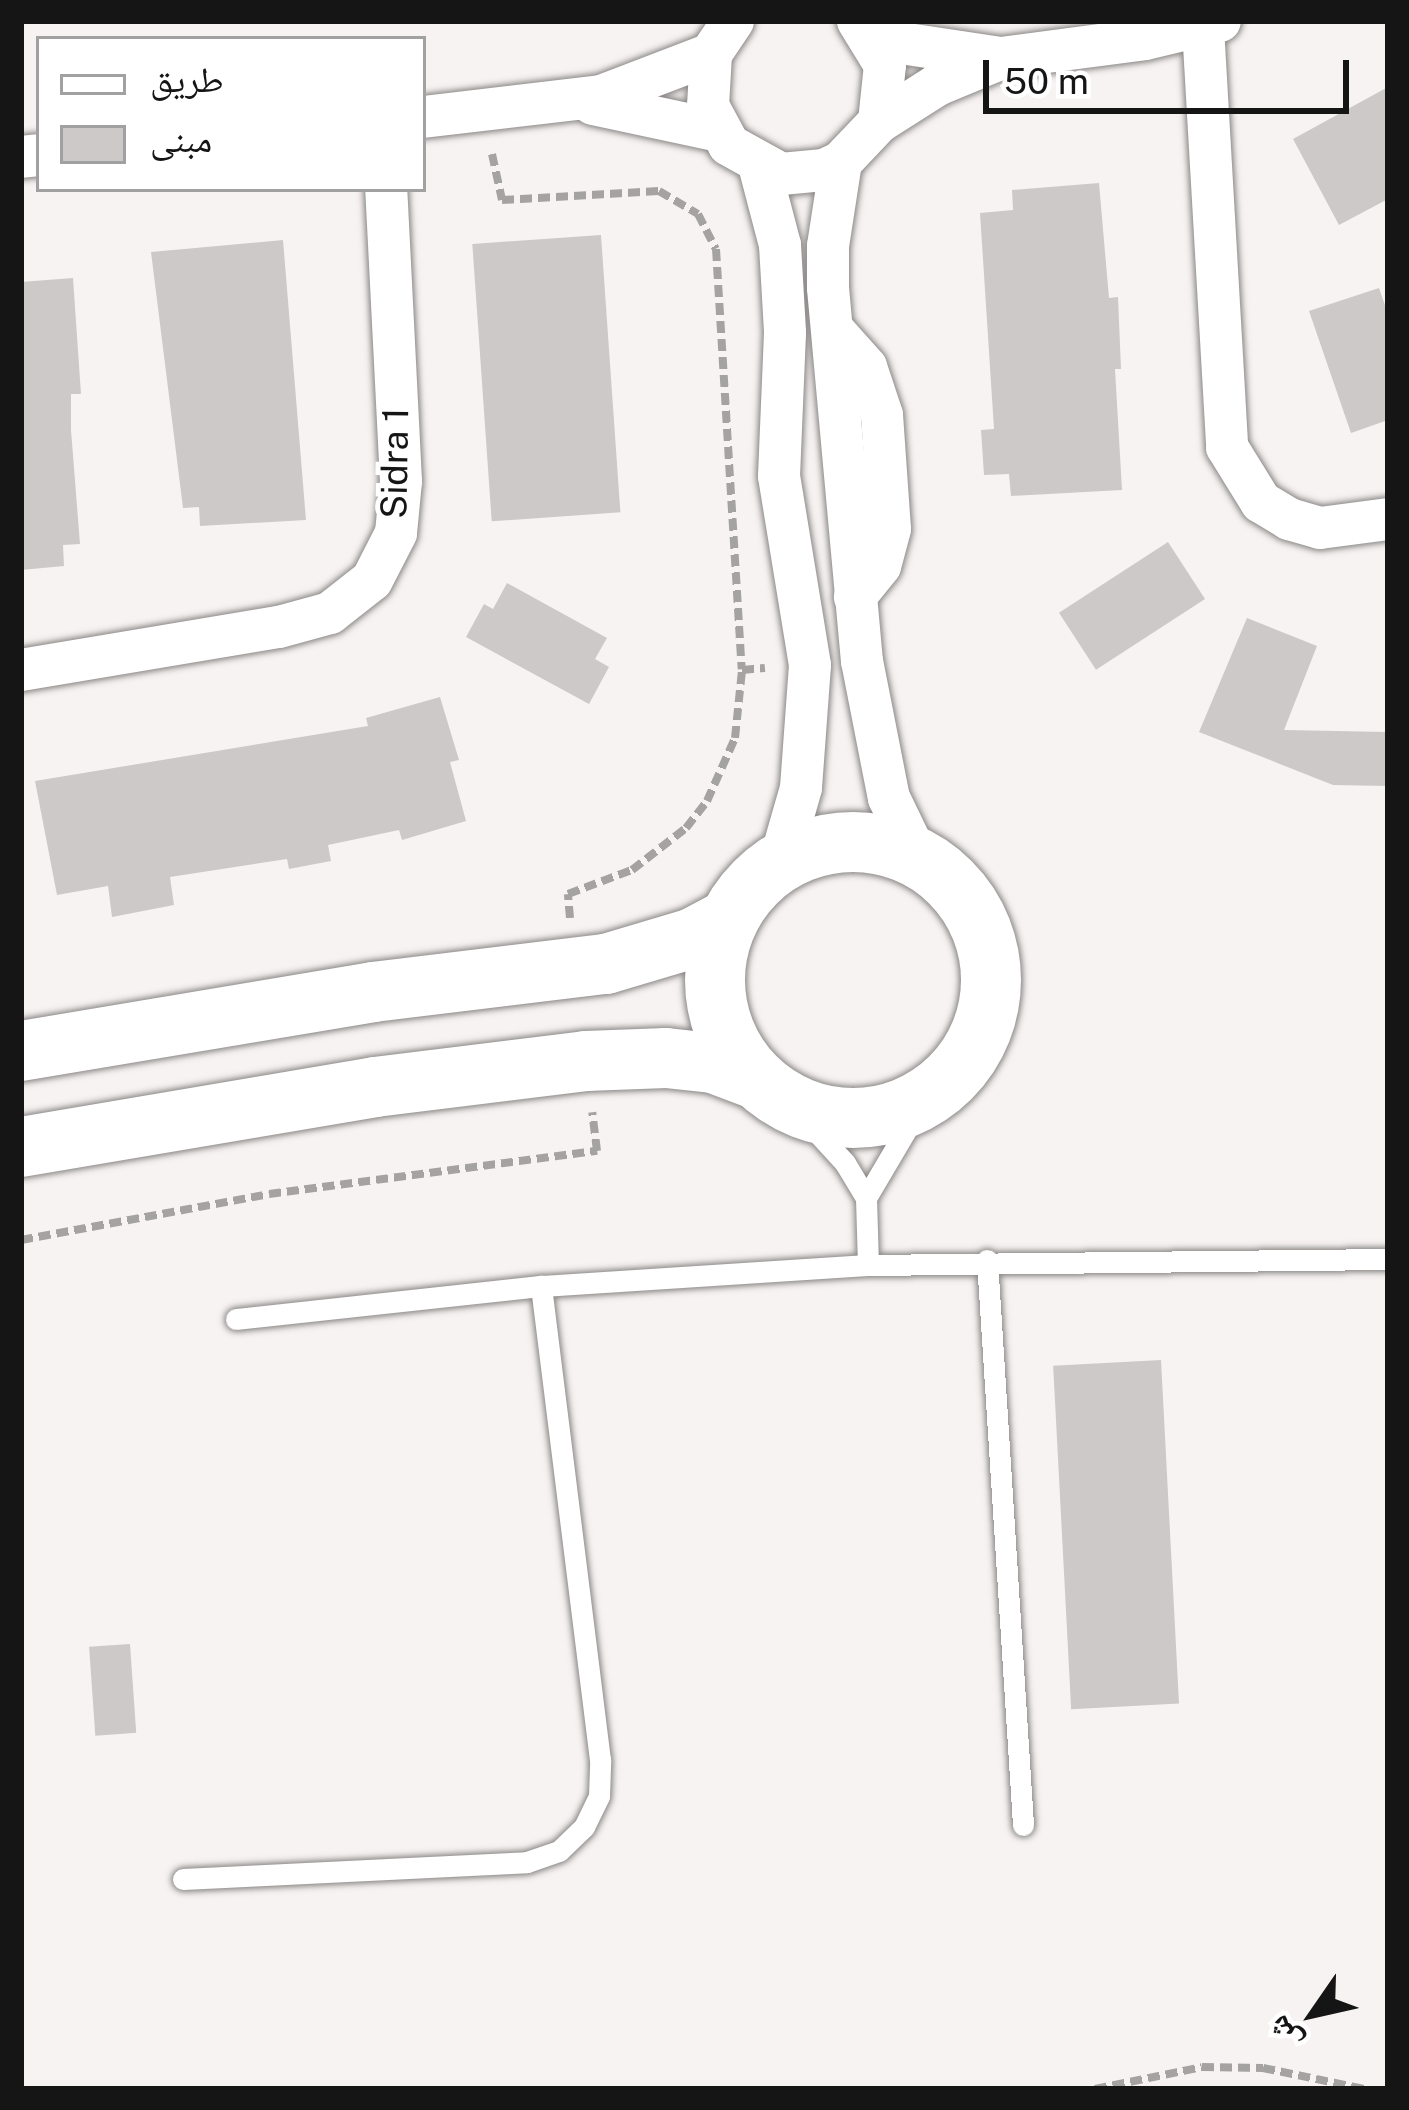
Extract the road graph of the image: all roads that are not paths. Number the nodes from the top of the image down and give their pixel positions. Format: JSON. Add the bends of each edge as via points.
{"nodes":[{"id":1,"x":1211,"y":24,"type":"edge"},
{"id":2,"x":866,"y":30,"type":"edge"},
{"id":3,"x":722,"y":37,"type":"edge"},
{"id":4,"x":1001,"y":58,"type":"junction"},
{"id":5,"x":562,"y":103,"type":"junction"},
{"id":6,"x":426,"y":117,"type":"edge"},
{"id":7,"x":879,"y":122,"type":"junction"},
{"id":8,"x":719,"y":131,"type":"junction"},
{"id":9,"x":841,"y":162,"type":"junction"},
{"id":10,"x":759,"y":165,"type":"junction"},
{"id":11,"x":386,"y":192,"type":"edge"},
{"id":12,"x":1388,"y":519,"type":"edge"},
{"id":13,"x":21,"y":670,"type":"edge"},
{"id":14,"x":916,"y":856,"type":"junction"},
{"id":15,"x":780,"y":861,"type":"junction"},
{"id":16,"x":728,"y":919,"type":"junction"},
{"id":17,"x":21,"y":1051,"type":"edge"},
{"id":18,"x":942,"y":1088,"type":"junction"},
{"id":19,"x":773,"y":1091,"type":"junction"},
{"id":20,"x":21,"y":1147,"type":"edge"},
{"id":21,"x":866,"y":1198,"type":"junction"},
{"id":22,"x":1388,"y":1258,"type":"edge"},
{"id":23,"x":986,"y":1260,"type":"junction"},
{"id":24,"x":868,"y":1265,"type":"junction"},
{"id":25,"x":541,"y":1286,"type":"junction"},
{"id":26,"x":236,"y":1319,"type":"dead end"},
{"id":27,"x":1023,"y":1825,"type":"dead end"},
{"id":28,"x":183,"y":1879,"type":"dead end"}],
"edges":[{"from":1,"to":4,"type":"street"},
{"from":1,"to":12,"type":"street","via":[[1227,447],[1261,502],[1288,519],[1320,528]]},
{"from":2,"to":4,"type":"street"},
{"from":2,"to":7,"type":"street","via":[[885,65]]},
{"from":3,"to":5,"type":"street","via":[[639,85]]},
{"from":3,"to":8,"type":"street","via":[[708,106]]},
{"from":4,"to":7,"type":"street"},
{"from":5,"to":6,"type":"street"},
{"from":5,"to":8,"type":"street","via":[[641,110]]},
{"from":7,"to":9,"type":"street"},
{"from":8,"to":10,"type":"street"},
{"from":9,"to":10,"type":"street","via":[[781,173]]},
{"from":9,"to":14,"type":"street","via":[[828,246],[855,597],[873,732]]},
{"from":10,"to":15,"type":"street","via":[[784,286],[779,476],[810,665],[801,788]]},
{"from":11,"to":13,"type":"street","name":"Sidra 1","via":[[401,481],[396,533],[372,580],[330,613],[279,627]]},
{"from":14,"to":15,"type":"street","via":[[871,842],[824,843]]},
{"from":14,"to":18,"type":"street","via":[[953,883],[979,921],[991,965],[989,1010],[972,1053]]},
{"from":15,"to":16,"type":"street"},
{"from":16,"to":17,"type":"street","via":[[605,964],[374,992]]},
{"from":16,"to":19,"type":"street","via":[[715,960],[717,1003],[731,1044]]},
{"from":18,"to":19,"type":"street","via":[[868,1118],[827,1116]]},
{"from":18,"to":21,"type":"lane"},
{"from":19,"to":20,"type":"street","via":[[713,1063],[586,1061],[374,1087]]},
{"from":19,"to":21,"type":"lane","via":[[845,1163]]},
{"from":21,"to":24,"type":"lane"},
{"from":22,"to":23,"type":"lane"},
{"from":23,"to":24,"type":"lane"},
{"from":23,"to":27,"type":"lane"},
{"from":24,"to":25,"type":"lane"},
{"from":25,"to":26,"type":"lane"},
{"from":25,"to":28,"type":"lane","via":[[600,1760],[599,1796],[584,1827],[559,1850],[527,1862]]}]}
